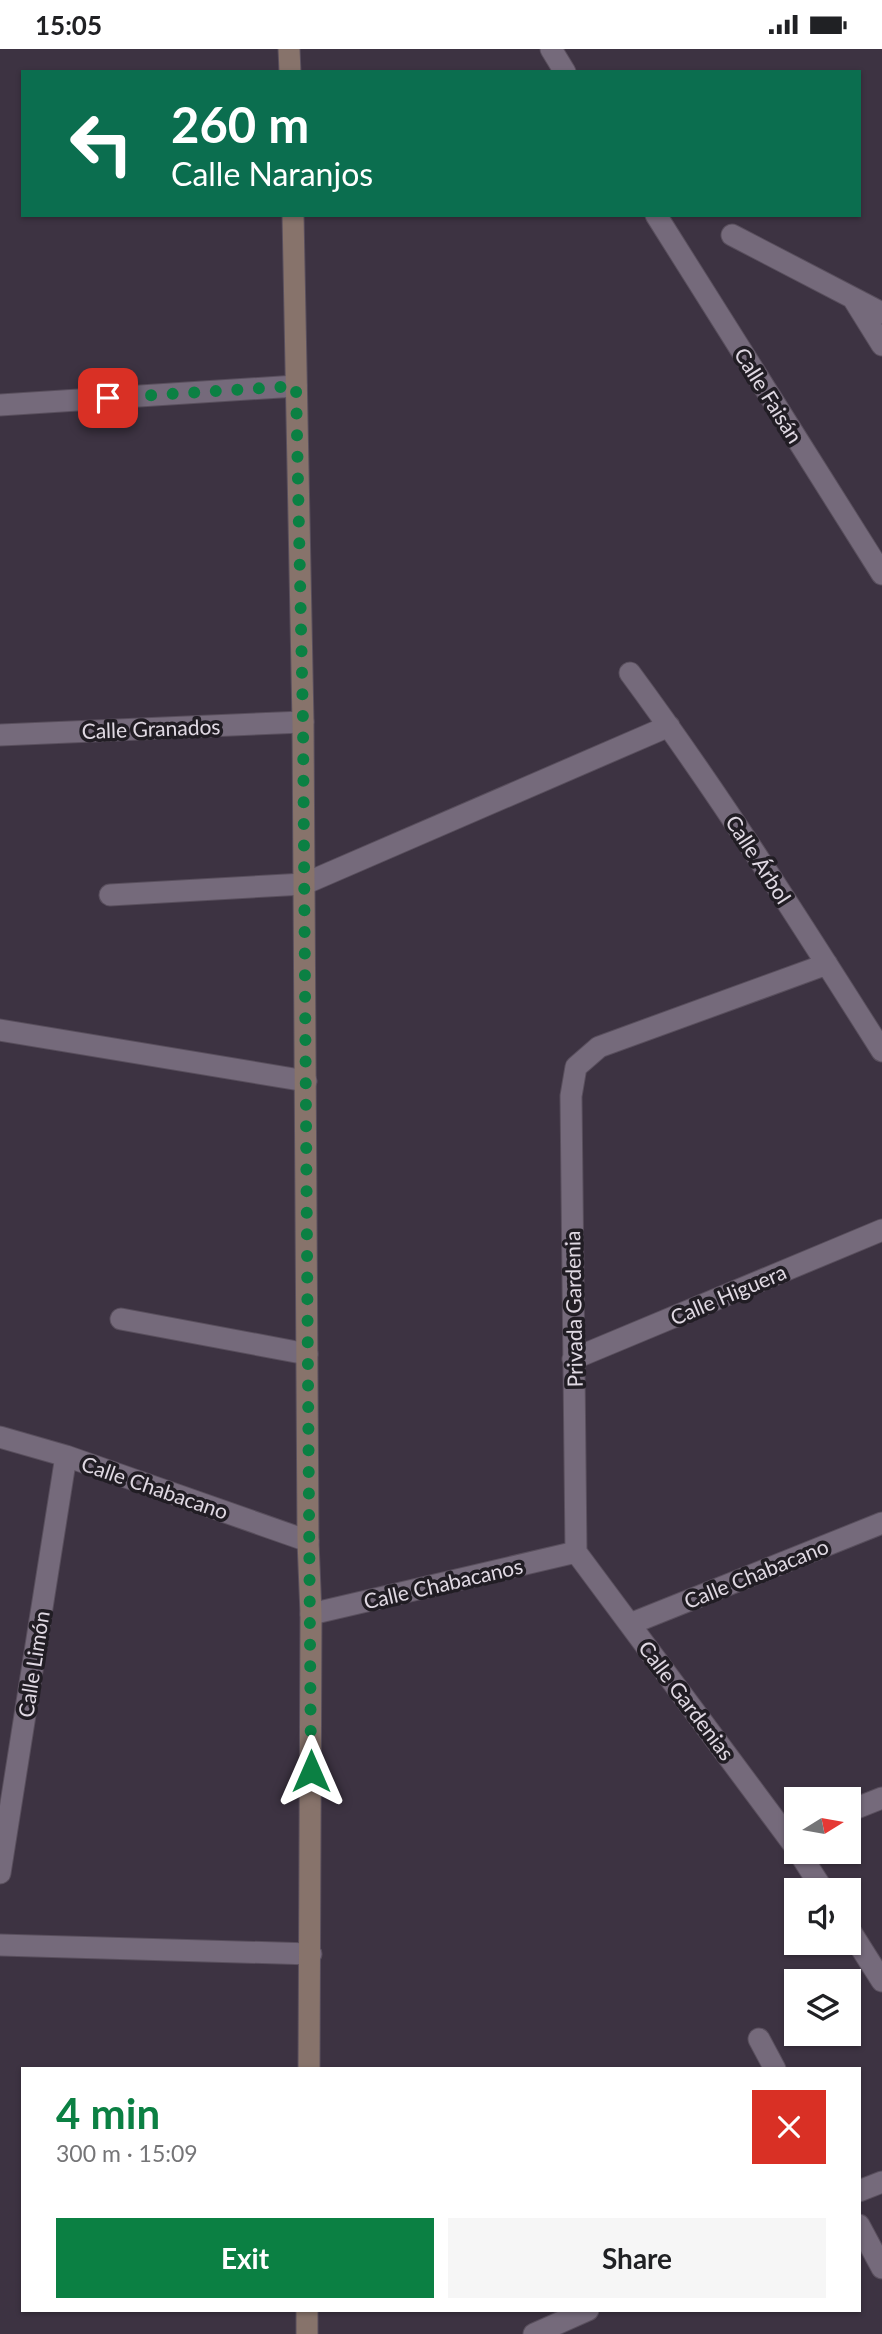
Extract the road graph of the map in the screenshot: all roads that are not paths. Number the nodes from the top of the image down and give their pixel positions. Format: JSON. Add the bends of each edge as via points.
{"nodes":[{"id":1,"x":289,"y":49,"type":"edge"},
{"id":2,"x":551,"y":49,"type":"edge"},
{"id":3,"x":290,"y":70,"type":"edge"},
{"id":4,"x":564,"y":70,"type":"edge"},
{"id":5,"x":293,"y":217,"type":"edge"},
{"id":6,"x":657,"y":217,"type":"edge"},
{"id":7,"x":732,"y":235,"type":"dead end"},
{"id":8,"x":853,"y":298,"type":"junction"},
{"id":9,"x":882,"y":313,"type":"edge"},
{"id":10,"x":882,"y":345,"type":"edge"},
{"id":11,"x":296,"y":386,"type":"junction"},
{"id":12,"x":0,"y":405,"type":"edge"},
{"id":13,"x":882,"y":574,"type":"edge"},
{"id":14,"x":629,"y":673,"type":"dead end"},
{"id":15,"x":303,"y":722,"type":"junction"},
{"id":16,"x":669,"y":726,"type":"junction"},
{"id":17,"x":0,"y":735,"type":"edge"},
{"id":18,"x":304,"y":884,"type":"junction"},
{"id":19,"x":110,"y":895,"type":"dead end"},
{"id":20,"x":827,"y":964,"type":"junction"},
{"id":21,"x":0,"y":1030,"type":"edge"},
{"id":22,"x":882,"y":1051,"type":"edge"},
{"id":23,"x":306,"y":1081,"type":"junction"},
{"id":24,"x":882,"y":1230,"type":"edge"},
{"id":25,"x":121,"y":1319,"type":"dead end"},
{"id":26,"x":307,"y":1354,"type":"junction"},
{"id":27,"x":573,"y":1359,"type":"junction"},
{"id":28,"x":0,"y":1437,"type":"edge"},
{"id":29,"x":66,"y":1456,"type":"junction"},
{"id":30,"x":882,"y":1523,"type":"edge"},
{"id":31,"x":308,"y":1541,"type":"junction"},
{"id":32,"x":576,"y":1552,"type":"junction"},
{"id":33,"x":311,"y":1614,"type":"junction"},
{"id":34,"x":630,"y":1624,"type":"junction"},
{"id":35,"x":882,"y":1798,"type":"edge"},
{"id":36,"x":861,"y":1806,"type":"edge"},
{"id":37,"x":784,"y":1827,"type":"edge"},
{"id":38,"x":0,"y":1873,"type":"edge"},
{"id":39,"x":0,"y":1945,"type":"edge"},
{"id":40,"x":861,"y":1948,"type":"edge"},
{"id":41,"x":311,"y":1954,"type":"junction"},
{"id":42,"x":882,"y":1981,"type":"edge"},
{"id":43,"x":760,"y":2039,"type":"dead end"},
{"id":44,"x":309,"y":2067,"type":"edge"},
{"id":45,"x":774,"y":2067,"type":"edge"},
{"id":46,"x":882,"y":2182,"type":"edge"},
{"id":47,"x":861,"y":2191,"type":"edge"},
{"id":48,"x":861,"y":2229,"type":"edge"},
{"id":49,"x":882,"y":2268,"type":"edge"},
{"id":50,"x":307,"y":2312,"type":"edge"},
{"id":51,"x":584,"y":2312,"type":"edge"},
{"id":52,"x":307,"y":2334,"type":"edge"},
{"id":53,"x":534,"y":2334,"type":"edge"}],
"edges":[{"from":1,"to":3,"type":"street"},
{"from":2,"to":4,"type":"street"},
{"from":5,"to":11,"type":"street"},
{"from":6,"to":13,"type":"street","name":"Calle Faisán"},
{"from":7,"to":8,"type":"street"},
{"from":8,"to":9,"type":"street"},
{"from":8,"to":10,"type":"street"},
{"from":11,"to":12,"type":"street"},
{"from":11,"to":15,"type":"street"},
{"from":14,"to":16,"type":"street","name":"Calle Árbol"},
{"from":15,"to":17,"type":"street","name":"Calle Granados"},
{"from":15,"to":18,"type":"street"},
{"from":16,"to":18,"type":"street"},
{"from":16,"to":20,"type":"street","name":"Calle Árbol"},
{"from":18,"to":19,"type":"street"},
{"from":18,"to":23,"type":"street"},
{"from":20,"to":22,"type":"street","name":"Calle Árbol"},
{"from":20,"to":27,"type":"street","name":"Privada Gardenia","via":[[599,1047],[576,1067],[571,1096]]},
{"from":21,"to":23,"type":"street"},
{"from":23,"to":26,"type":"street"},
{"from":24,"to":27,"type":"street","name":"Calle Higuera"},
{"from":25,"to":26,"type":"street"},
{"from":26,"to":31,"type":"street"},
{"from":27,"to":32,"type":"street","name":"Privada Gardenia"},
{"from":28,"to":29,"type":"street","name":"Calle Chabacano"},
{"from":29,"to":31,"type":"street","name":"Calle Chabacano"},
{"from":29,"to":38,"type":"street","name":"Calle Limón"},
{"from":30,"to":34,"type":"street","name":"Calle Chabacano"},
{"from":31,"to":33,"type":"street"},
{"from":32,"to":33,"type":"street","name":"Calle Chabacanos"},
{"from":32,"to":34,"type":"street","name":"Calle Gardenias"},
{"from":33,"to":41,"type":"street"},
{"from":34,"to":37,"type":"street","name":"Calle Gardenias"},
{"from":35,"to":36,"type":"street"},
{"from":39,"to":41,"type":"street"},
{"from":40,"to":42,"type":"street"},
{"from":41,"to":44,"type":"street"},
{"from":43,"to":45,"type":"street"},
{"from":46,"to":47,"type":"street"},
{"from":48,"to":49,"type":"street"},
{"from":50,"to":52,"type":"street"},
{"from":51,"to":53,"type":"street"}]}
